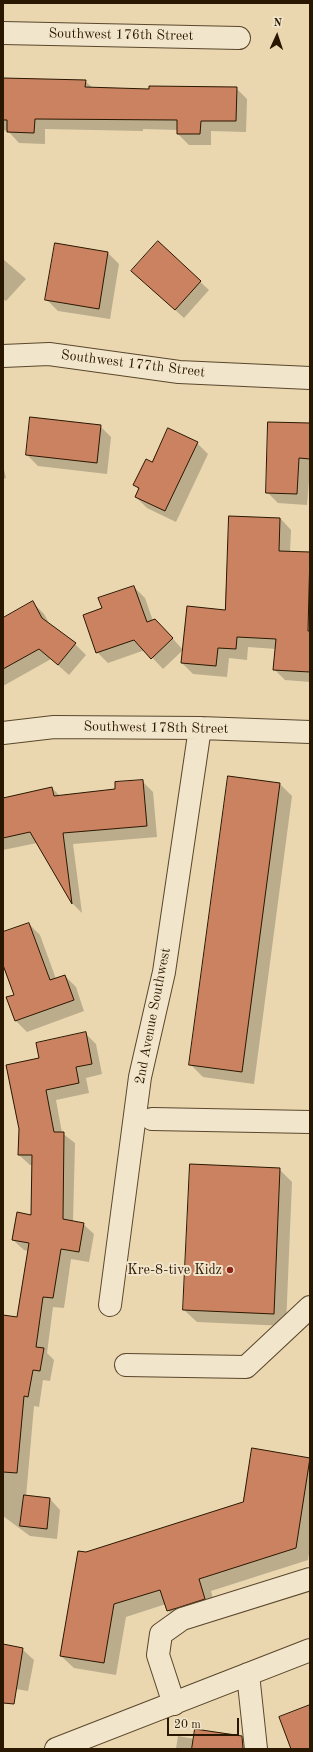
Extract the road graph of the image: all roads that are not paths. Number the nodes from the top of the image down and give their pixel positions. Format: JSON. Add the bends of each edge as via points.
{"nodes":[{"id":1,"x":3,"y":33,"type":"edge"},
{"id":2,"x":239,"y":38,"type":"dead end"},
{"id":3,"x":3,"y":356,"type":"edge"},
{"id":4,"x":310,"y":378,"type":"edge"},
{"id":5,"x":200,"y":728,"type":"junction"},
{"id":6,"x":310,"y":732,"type":"edge"},
{"id":7,"x":3,"y":734,"type":"edge"},
{"id":8,"x":152,"y":1119,"type":"dead end"},
{"id":9,"x":310,"y":1122,"type":"edge"},
{"id":10,"x":110,"y":1305,"type":"dead end"},
{"id":11,"x":310,"y":1307,"type":"edge"},
{"id":12,"x":126,"y":1365,"type":"dead end"},
{"id":13,"x":310,"y":1579,"type":"edge"},
{"id":14,"x":310,"y":1650,"type":"edge"},
{"id":15,"x":248,"y":1674,"type":"junction"},
{"id":16,"x":174,"y":1704,"type":"junction"},
{"id":17,"x":56,"y":1749,"type":"edge"},
{"id":18,"x":256,"y":1749,"type":"edge"}],
"edges":[{"from":1,"to":2,"type":"street","name":"Southwest 176th Street"},
{"from":3,"to":4,"type":"street","name":"Southwest 177th Street","via":[[49,354],[179,372]]},
{"from":5,"to":6,"type":"street","name":"Southwest 178th Street"},
{"from":5,"to":7,"type":"street","name":"Southwest 178th Street","via":[[54,727]]},
{"from":5,"to":10,"type":"street","name":"2nd Avenue Southwest","via":[[164,972],[140,1077]]},
{"from":8,"to":9,"type":"street"},
{"from":11,"to":12,"type":"street","via":[[246,1367]]},
{"from":13,"to":16,"type":"street","via":[[182,1619],[161,1634],[158,1655]]},
{"from":14,"to":15,"type":"street"},
{"from":15,"to":16,"type":"street"},
{"from":15,"to":18,"type":"street"},
{"from":16,"to":17,"type":"street"}]}
